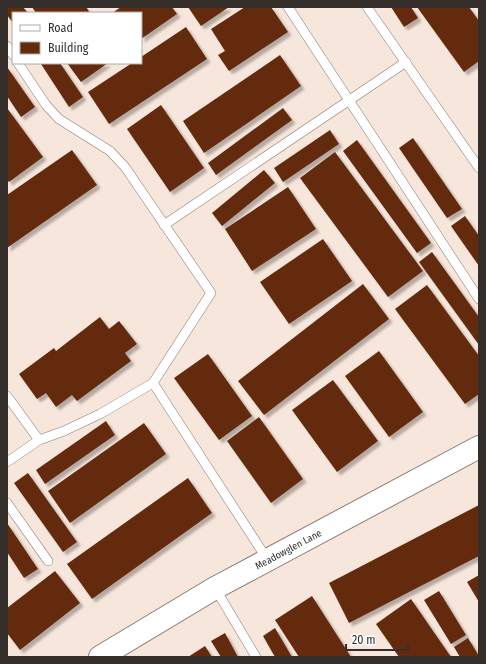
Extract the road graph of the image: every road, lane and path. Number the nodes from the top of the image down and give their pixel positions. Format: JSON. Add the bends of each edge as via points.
{"nodes":[{"id":1,"x":288,"y":7,"type":"edge"},
{"id":2,"x":368,"y":7,"type":"edge"},
{"id":3,"x":406,"y":62,"type":"junction"},
{"id":4,"x":19,"y":64,"type":"edge"},
{"id":5,"x":350,"y":101,"type":"junction"},
{"id":6,"x":479,"y":168,"type":"edge"},
{"id":7,"x":164,"y":225,"type":"junction"},
{"id":8,"x":479,"y":299,"type":"edge"},
{"id":9,"x":153,"y":383,"type":"junction"},
{"id":10,"x":7,"y":396,"type":"edge"},
{"id":11,"x":38,"y":440,"type":"junction"},
{"id":12,"x":479,"y":448,"type":"edge"},
{"id":13,"x":7,"y":462,"type":"edge"},
{"id":14,"x":7,"y":503,"type":"edge"},
{"id":15,"x":267,"y":559,"type":"junction"},
{"id":16,"x":48,"y":560,"type":"dead end"},
{"id":17,"x":215,"y":588,"type":"junction"},
{"id":18,"x":100,"y":657,"type":"edge"},
{"id":19,"x":256,"y":657,"type":"edge"}],
"edges":[{"from":1,"to":5,"type":"lane"},
{"from":2,"to":3,"type":"lane"},
{"from":3,"to":5,"type":"lane"},
{"from":3,"to":6,"type":"lane"},
{"from":4,"to":7,"type":"lane","via":[[59,119],[110,152],[125,168]]},
{"from":5,"to":7,"type":"lane"},
{"from":5,"to":8,"type":"lane"},
{"from":7,"to":9,"type":"lane","via":[[211,293]]},
{"from":9,"to":11,"type":"lane","via":[[100,414]]},
{"from":9,"to":15,"type":"lane"},
{"from":10,"to":11,"type":"lane"},
{"from":11,"to":13,"type":"lane"},
{"from":12,"to":15,"type":"street","name":"Meadowglen Lane"},
{"from":14,"to":16,"type":"lane"},
{"from":15,"to":17,"type":"street","name":"Meadowglen Lane"},
{"from":17,"to":18,"type":"street","name":"Meadowglen Lane"},
{"from":17,"to":19,"type":"lane"}]}
